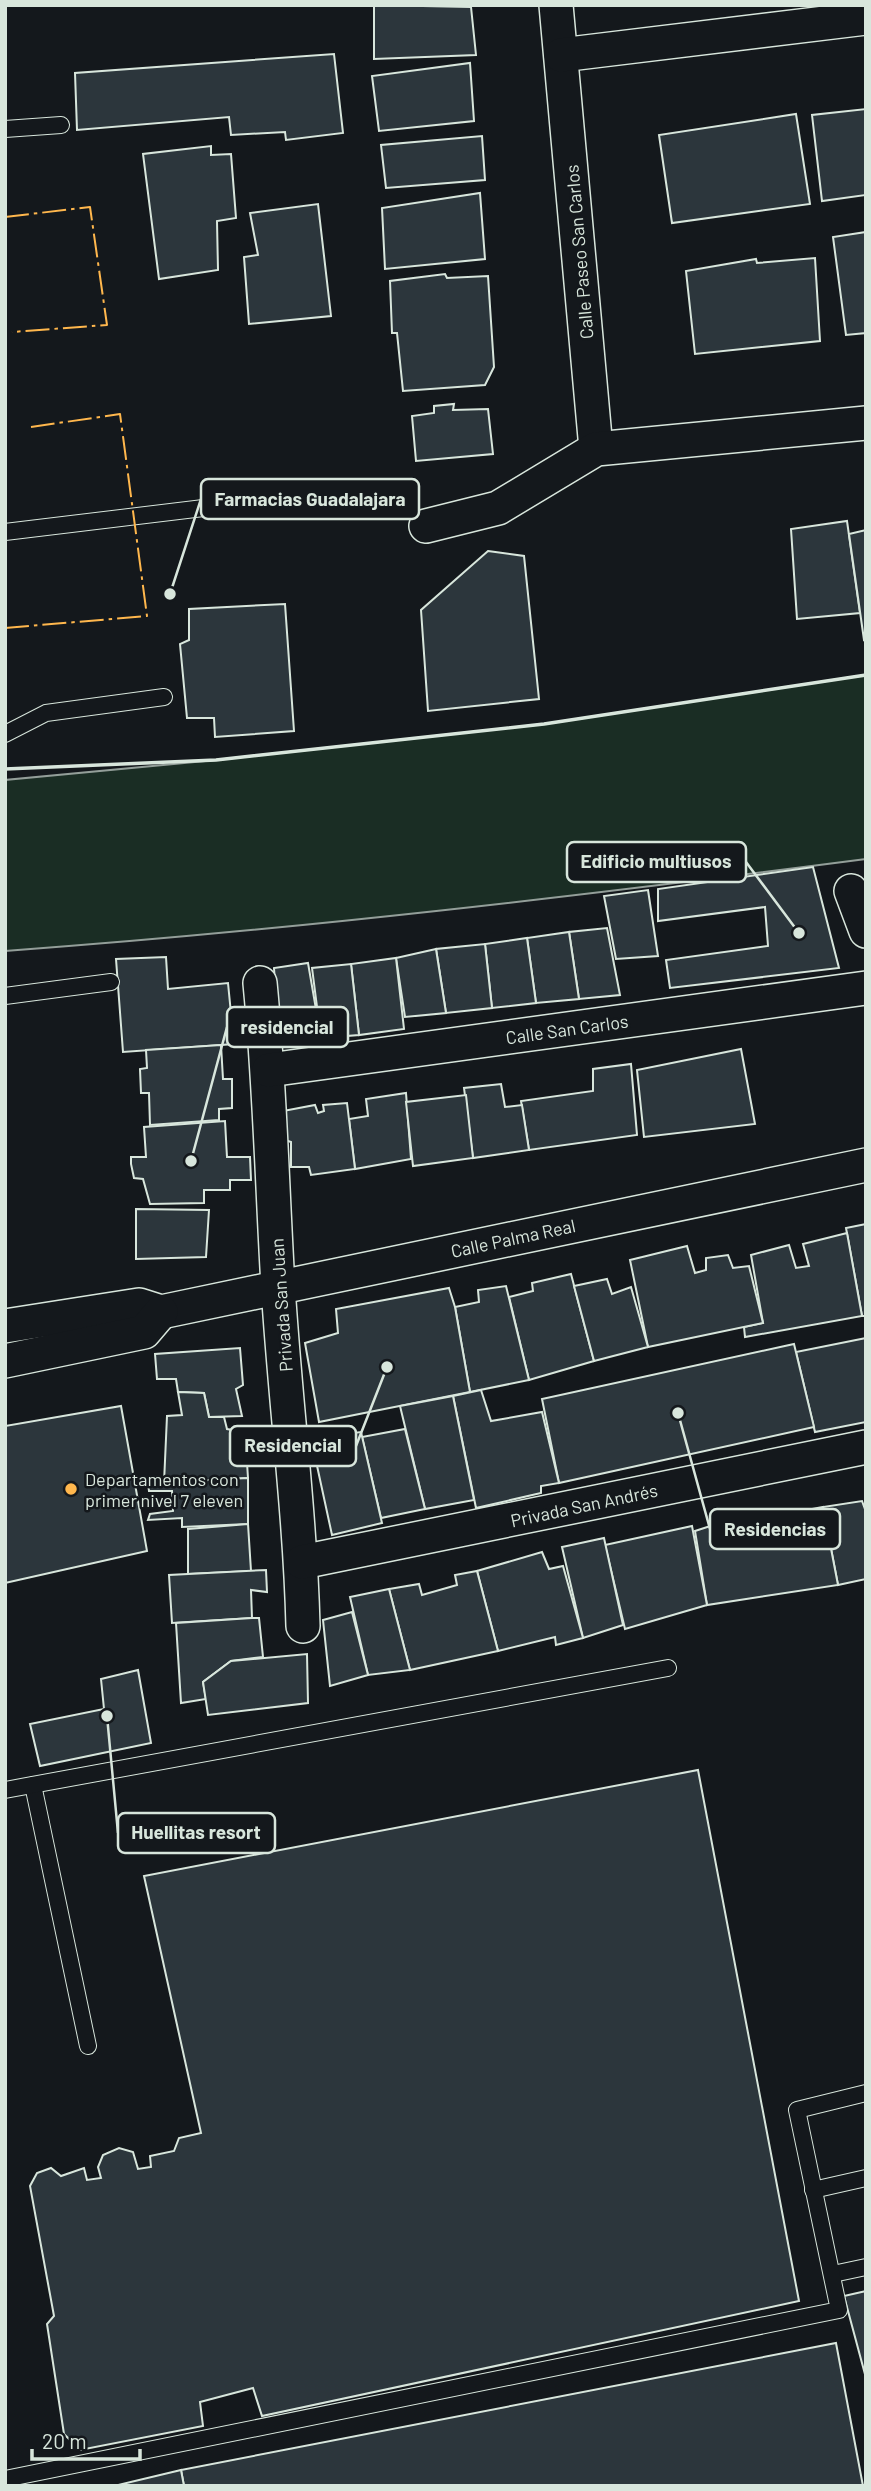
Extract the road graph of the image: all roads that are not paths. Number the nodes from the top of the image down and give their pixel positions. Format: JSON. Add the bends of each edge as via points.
{"nodes":[{"id":1,"x":556,"y":5,"type":"edge"},
{"id":2,"x":866,"y":18,"type":"edge"},
{"id":3,"x":561,"y":55,"type":"junction"},
{"id":4,"x":61,"y":125,"type":"dead end"},
{"id":5,"x":5,"y":129,"type":"edge"},
{"id":6,"x":866,"y":423,"type":"edge"},
{"id":7,"x":596,"y":449,"type":"junction"},
{"id":8,"x":327,"y":493,"type":"dead end"},
{"id":9,"x":426,"y":526,"type":"dead end"},
{"id":10,"x":5,"y":532,"type":"edge"},
{"id":11,"x":164,"y":697,"type":"dead end"},
{"id":12,"x":5,"y":734,"type":"edge"},
{"id":13,"x":851,"y":891,"type":"dead end"},
{"id":14,"x":866,"y":930,"type":"edge"},
{"id":15,"x":111,"y":982,"type":"dead end"},
{"id":16,"x":260,"y":984,"type":"dead end"},
{"id":17,"x":866,"y":988,"type":"edge"},
{"id":18,"x":5,"y":996,"type":"edge"},
{"id":19,"x":268,"y":1070,"type":"junction"},
{"id":20,"x":866,"y":1165,"type":"edge"},
{"id":21,"x":278,"y":1287,"type":"junction"},
{"id":22,"x":161,"y":1312,"type":"junction"},
{"id":23,"x":5,"y":1326,"type":"edge"},
{"id":24,"x":5,"y":1361,"type":"edge"},
{"id":25,"x":866,"y":1447,"type":"edge"},
{"id":26,"x":302,"y":1562,"type":"junction"},
{"id":27,"x":303,"y":1626,"type":"dead end"},
{"id":28,"x":668,"y":1668,"type":"dead end"},
{"id":29,"x":33,"y":1785,"type":"junction"},
{"id":30,"x":5,"y":1790,"type":"edge"},
{"id":31,"x":88,"y":2046,"type":"dead end"},
{"id":32,"x":866,"y":2093,"type":"edge"},
{"id":33,"x":866,"y":2178,"type":"edge"},
{"id":34,"x":813,"y":2190,"type":"junction"},
{"id":35,"x":866,"y":2267,"type":"edge"},
{"id":36,"x":833,"y":2274,"type":"junction"},
{"id":37,"x":5,"y":2479,"type":"edge"}],
"edges":[{"from":1,"to":3,"type":"street","name":"Calle Paseo San Carlos"},
{"from":2,"to":3,"type":"street"},
{"from":3,"to":7,"type":"street","name":"Calle Paseo San Carlos"},
{"from":4,"to":5,"type":"lane"},
{"from":6,"to":7,"type":"street"},
{"from":7,"to":9,"type":"street","via":[[498,508]]},
{"from":8,"to":10,"type":"lane"},
{"from":11,"to":12,"type":"lane","via":[[46,713]]},
{"from":13,"to":14,"type":"street"},
{"from":15,"to":18,"type":"lane"},
{"from":16,"to":19,"type":"street","name":"Privada San Juan"},
{"from":17,"to":19,"type":"street","name":"Calle San Carlos"},
{"from":19,"to":21,"type":"street","name":"Privada San Juan"},
{"from":20,"to":21,"type":"street","name":"Calle Palma Real"},
{"from":21,"to":22,"type":"street","name":"Calle Palma Real"},
{"from":21,"to":26,"type":"street","name":"Privada San Juan"},
{"from":22,"to":23,"type":"street","name":"Calle Palma Real","via":[[139,1305]]},
{"from":22,"to":24,"type":"street","name":"Calle Palma Real","via":[[144,1332]]},
{"from":25,"to":26,"type":"street","name":"Privada San Andrés"},
{"from":26,"to":27,"type":"street","name":"Privada San Juan"},
{"from":28,"to":29,"type":"lane"},
{"from":29,"to":30,"type":"lane"},
{"from":29,"to":31,"type":"lane"},
{"from":32,"to":34,"type":"lane","via":[[797,2110]]},
{"from":33,"to":34,"type":"lane"},
{"from":34,"to":36,"type":"lane"},
{"from":35,"to":36,"type":"lane"},
{"from":36,"to":37,"type":"lane","via":[[839,2310]]}]}
